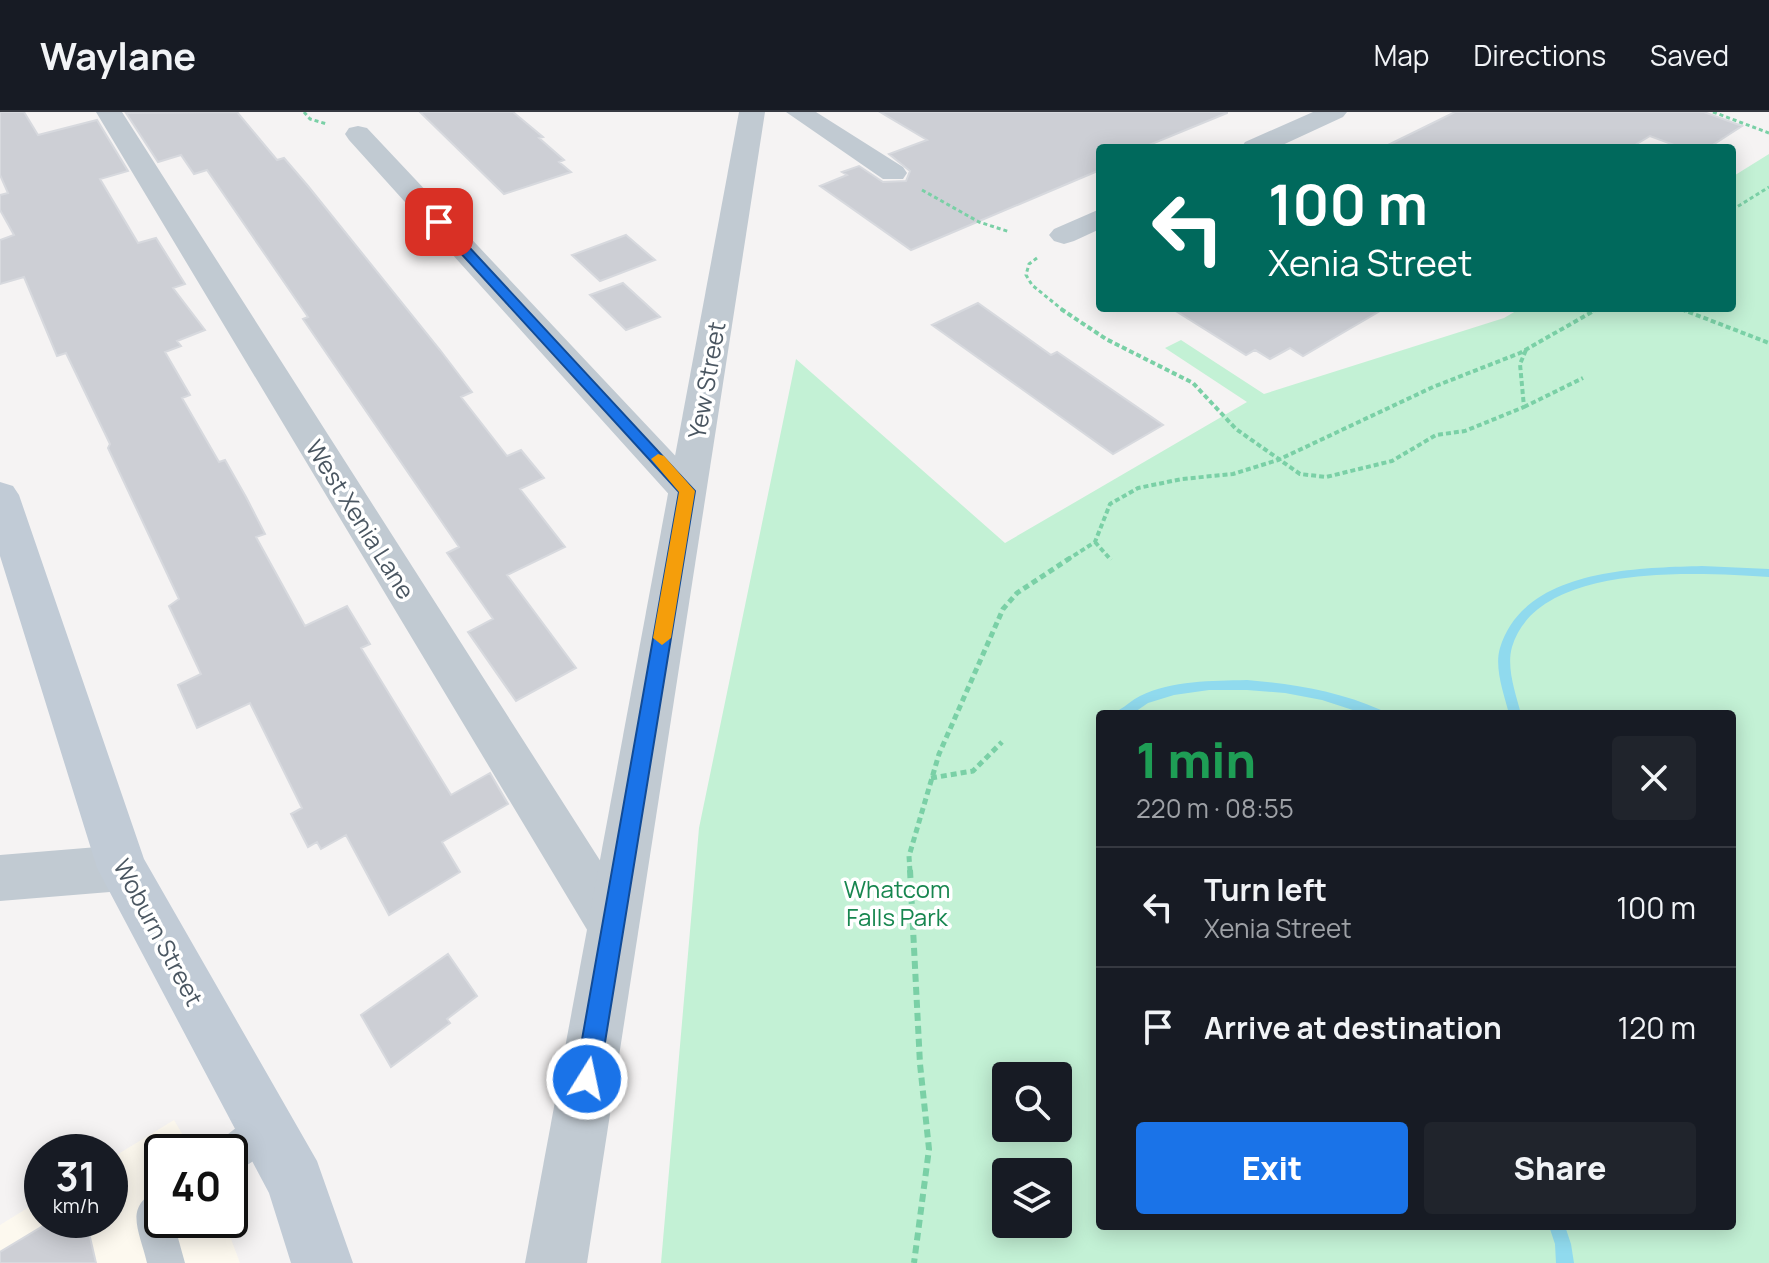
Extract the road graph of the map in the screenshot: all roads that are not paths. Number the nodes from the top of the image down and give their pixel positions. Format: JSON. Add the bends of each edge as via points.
{"nodes":[{"id":1,"x":109,"y":112,"type":"edge"},
{"id":2,"x":752,"y":112,"type":"edge"},
{"id":3,"x":799,"y":112,"type":"edge"},
{"id":4,"x":1265,"y":112,"type":"edge"},
{"id":5,"x":1334,"y":112,"type":"edge"},
{"id":6,"x":1299,"y":128,"type":"junction"},
{"id":7,"x":358,"y":134,"type":"dead end"},
{"id":8,"x":1326,"y":141,"type":"dead end"},
{"id":9,"x":1263,"y":144,"type":"edge"},
{"id":10,"x":893,"y":173,"type":"road end"},
{"id":11,"x":1096,"y":220,"type":"edge"},
{"id":12,"x":1064,"y":235,"type":"dead end"},
{"id":13,"x":687,"y":491,"type":"junction"},
{"id":14,"x":0,"y":495,"type":"edge"},
{"id":15,"x":122,"y":868,"type":"junction"},
{"id":16,"x":0,"y":878,"type":"edge"},
{"id":17,"x":613,"y":926,"type":"junction"},
{"id":18,"x":244,"y":1134,"type":"edge"},
{"id":19,"x":248,"y":1142,"type":"edge"},
{"id":20,"x":160,"y":1238,"type":"edge"},
{"id":21,"x":166,"y":1263,"type":"edge"},
{"id":22,"x":322,"y":1263,"type":"edge"},
{"id":23,"x":556,"y":1263,"type":"edge"}],
"edges":[{"from":1,"to":17,"type":"street","name":"West Xenia Lane"},
{"from":2,"to":13,"type":"street","name":"Yew Street"},
{"from":3,"to":10,"type":"street"},
{"from":4,"to":6,"type":"street"},
{"from":5,"to":6,"type":"street"},
{"from":6,"to":8,"type":"street"},
{"from":6,"to":9,"type":"street"},
{"from":7,"to":13,"type":"street"},
{"from":11,"to":12,"type":"street"},
{"from":13,"to":17,"type":"street","name":"Yew Street"},
{"from":14,"to":15,"type":"main road","name":"Woburn Street"},
{"from":15,"to":16,"type":"street"},
{"from":15,"to":18,"type":"main road","name":"Woburn Street"},
{"from":17,"to":23,"type":"street","name":"Yew Street"},
{"from":19,"to":22,"type":"main road","name":"Woburn Street","via":[[296,1182]]},
{"from":20,"to":21,"type":"lane"}]}
